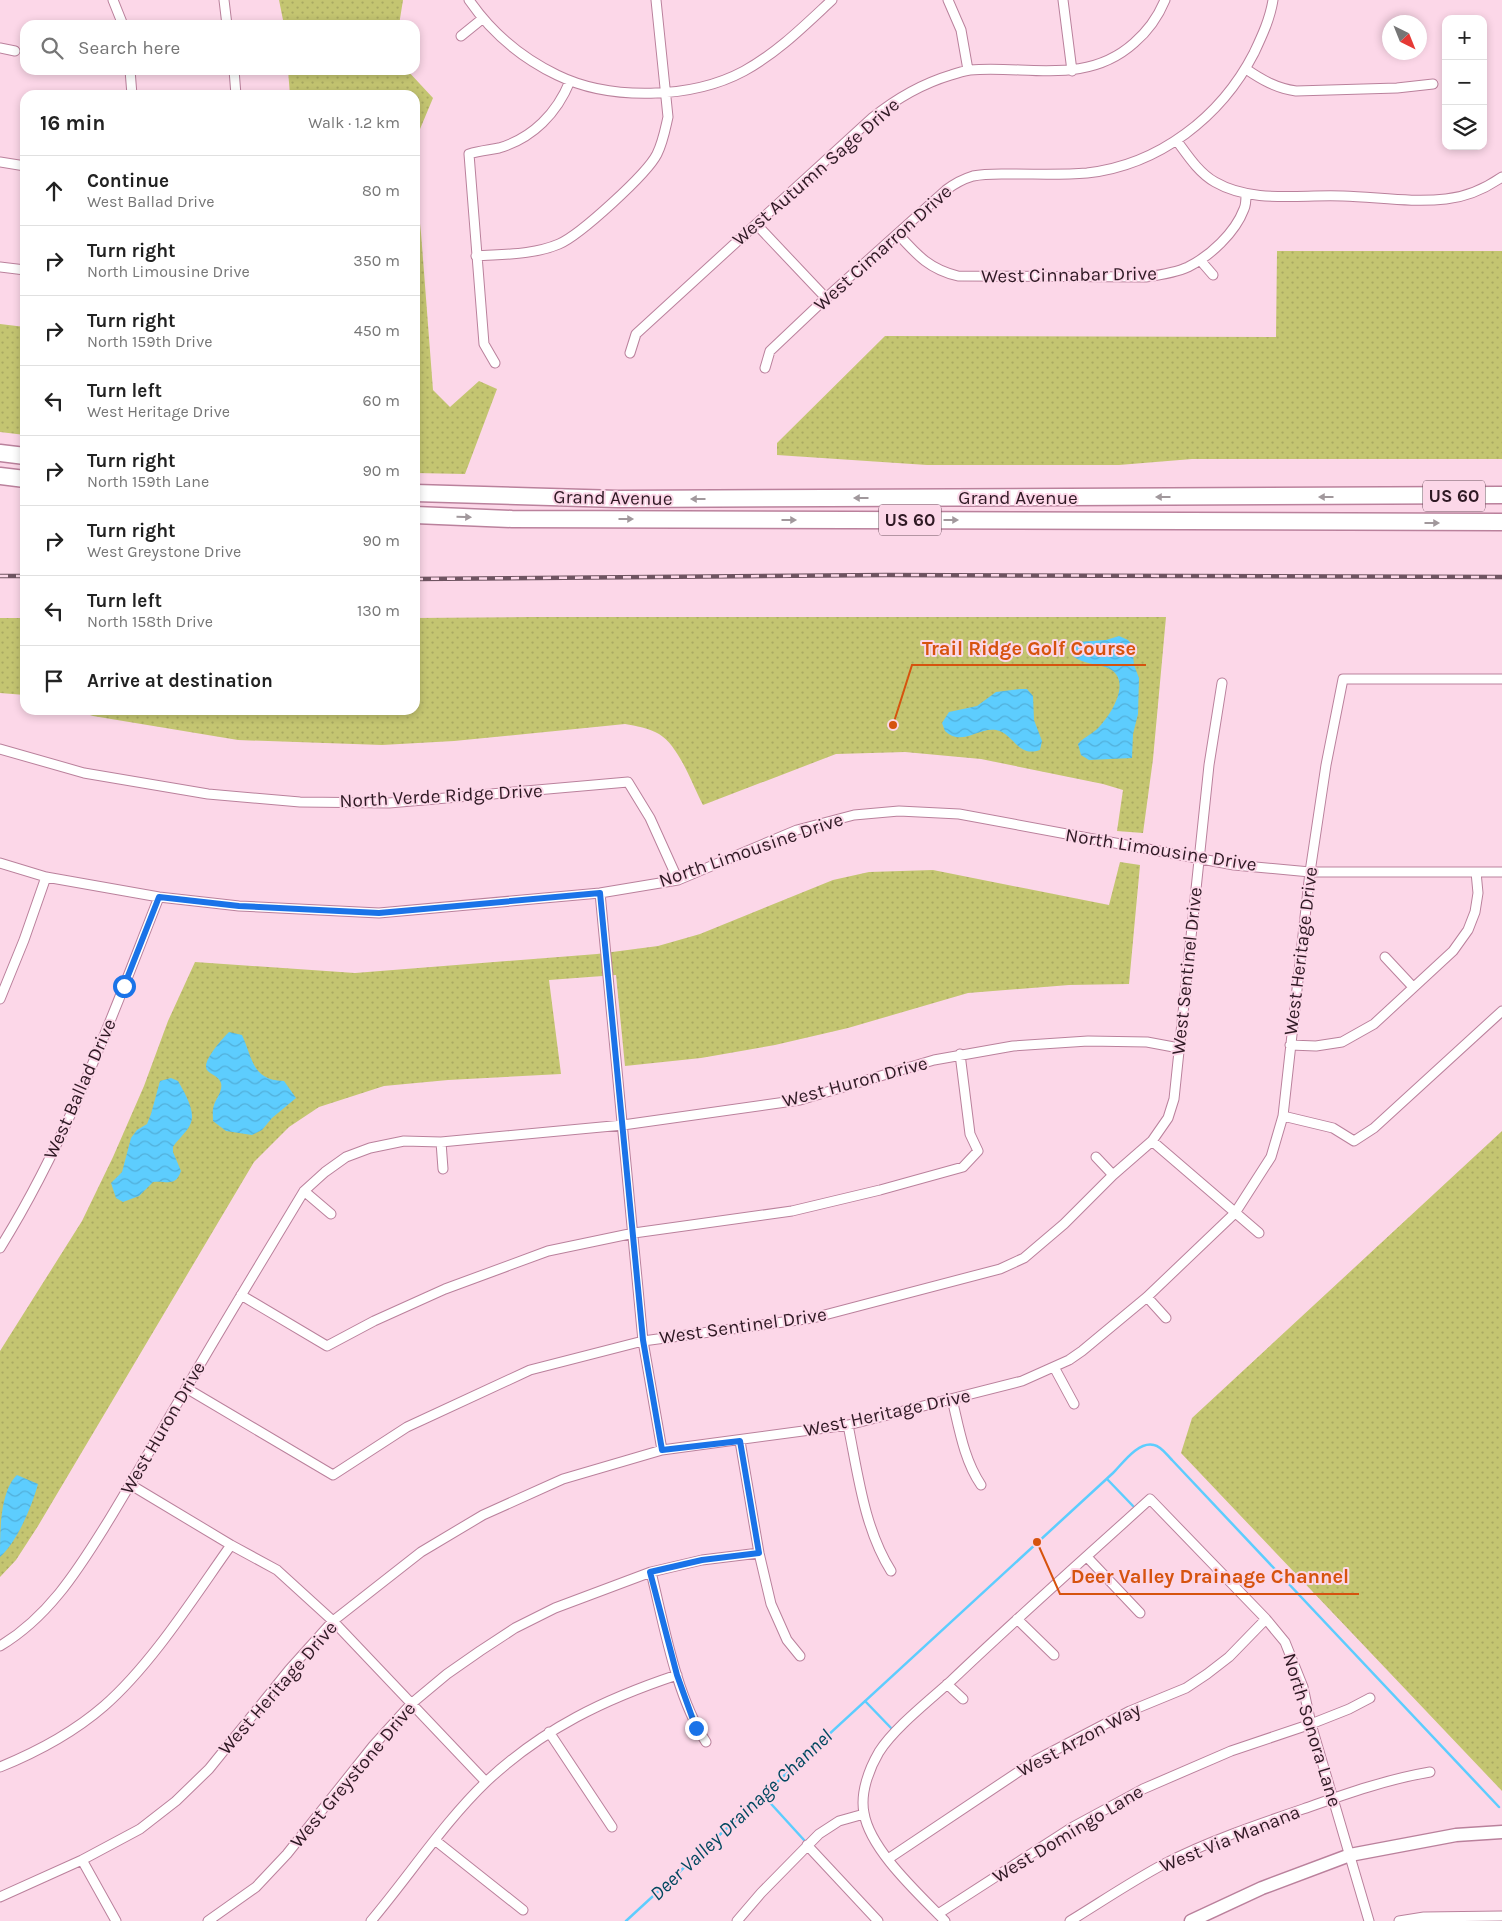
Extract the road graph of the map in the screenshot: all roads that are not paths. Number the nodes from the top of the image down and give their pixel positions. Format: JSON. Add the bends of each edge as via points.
{"nodes":[{"id":1,"x":113,"y":0,"type":"edge"},
{"id":2,"x":224,"y":0,"type":"edge"},
{"id":3,"x":469,"y":0,"type":"edge"},
{"id":4,"x":656,"y":0,"type":"edge"},
{"id":5,"x":832,"y":0,"type":"edge"},
{"id":6,"x":948,"y":0,"type":"edge"},
{"id":7,"x":1063,"y":0,"type":"edge"},
{"id":8,"x":1165,"y":0,"type":"edge"},
{"id":9,"x":1273,"y":0,"type":"edge"},
{"id":10,"x":482,"y":19,"type":"junction"},
{"id":11,"x":121,"y":20,"type":"edge"},
{"id":12,"x":226,"y":20,"type":"edge"},
{"id":13,"x":461,"y":36,"type":"dead end"},
{"id":14,"x":0,"y":48,"type":"edge"},
{"id":15,"x":15,"y":52,"type":"dead end"},
{"id":16,"x":1246,"y":69,"type":"junction"},
{"id":17,"x":968,"y":70,"type":"junction"},
{"id":18,"x":1072,"y":71,"type":"junction"},
{"id":19,"x":130,"y":75,"type":"edge"},
{"id":20,"x":234,"y":75,"type":"edge"},
{"id":21,"x":570,"y":81,"type":"junction"},
{"id":22,"x":1433,"y":84,"type":"dead end"},
{"id":23,"x":132,"y":90,"type":"edge"},
{"id":24,"x":236,"y":90,"type":"edge"},
{"id":25,"x":666,"y":93,"type":"junction"},
{"id":26,"x":1177,"y":141,"type":"junction"},
{"id":27,"x":0,"y":162,"type":"edge"},
{"id":28,"x":20,"y":165,"type":"edge"},
{"id":29,"x":1502,"y":177,"type":"edge"},
{"id":30,"x":1246,"y":194,"type":"junction"},
{"id":31,"x":756,"y":224,"type":"junction"},
{"id":32,"x":898,"y":234,"type":"junction"},
{"id":33,"x":476,"y":256,"type":"junction"},
{"id":34,"x":1200,"y":260,"type":"junction"},
{"id":35,"x":0,"y":267,"type":"edge"},
{"id":36,"x":20,"y":269,"type":"edge"},
{"id":37,"x":1213,"y":275,"type":"dead end"},
{"id":38,"x":826,"y":298,"type":"junction"},
{"id":39,"x":630,"y":353,"type":"dead end"},
{"id":40,"x":495,"y":363,"type":"dead end"},
{"id":41,"x":765,"y":368,"type":"dead end"},
{"id":42,"x":0,"y":453,"type":"edge"},
{"id":43,"x":20,"y":455,"type":"edge"},
{"id":44,"x":0,"y":476,"type":"edge"},
{"id":45,"x":20,"y":478,"type":"edge"},
{"id":46,"x":420,"y":493,"type":"edge"},
{"id":47,"x":1502,"y":495,"type":"edge"},
{"id":48,"x":420,"y":516,"type":"edge"},
{"id":49,"x":1502,"y":522,"type":"edge"},
{"id":50,"x":1502,"y":679,"type":"edge"},
{"id":51,"x":1222,"y":683,"type":"dead end"},
{"id":52,"x":0,"y":749,"type":"edge"},
{"id":53,"x":1199,"y":858,"type":"junction"},
{"id":54,"x":0,"y":863,"type":"edge"},
{"id":55,"x":1310,"y":872,"type":"junction"},
{"id":56,"x":1476,"y":872,"type":"junction"},
{"id":57,"x":1502,"y":872,"type":"edge"},
{"id":58,"x":46,"y":877,"type":"junction"},
{"id":59,"x":678,"y":880,"type":"junction"},
{"id":60,"x":600,"y":893,"type":"junction"},
{"id":61,"x":159,"y":897,"type":"junction"},
{"id":62,"x":1385,"y":957,"type":"dead end"},
{"id":63,"x":1413,"y":987,"type":"junction"},
{"id":64,"x":0,"y":999,"type":"edge"},
{"id":65,"x":1502,"y":1010,"type":"edge"},
{"id":66,"x":1290,"y":1045,"type":"junction"},
{"id":67,"x":1179,"y":1048,"type":"junction"},
{"id":68,"x":960,"y":1054,"type":"junction"},
{"id":69,"x":1283,"y":1116,"type":"junction"},
{"id":70,"x":623,"y":1125,"type":"junction"},
{"id":71,"x":1152,"y":1141,"type":"junction"},
{"id":72,"x":441,"y":1142,"type":"junction"},
{"id":73,"x":1096,"y":1157,"type":"dead end"},
{"id":74,"x":443,"y":1169,"type":"dead end"},
{"id":75,"x":1113,"y":1176,"type":"junction"},
{"id":76,"x":304,"y":1191,"type":"junction"},
{"id":77,"x":1235,"y":1213,"type":"junction"},
{"id":78,"x":331,"y":1214,"type":"dead end"},
{"id":79,"x":634,"y":1233,"type":"junction"},
{"id":80,"x":1259,"y":1233,"type":"dead end"},
{"id":81,"x":0,"y":1248,"type":"edge"},
{"id":82,"x":241,"y":1294,"type":"junction"},
{"id":83,"x":1147,"y":1297,"type":"junction"},
{"id":84,"x":1166,"y":1318,"type":"dead end"},
{"id":85,"x":643,"y":1340,"type":"junction"},
{"id":86,"x":1054,"y":1367,"type":"junction"},
{"id":87,"x":186,"y":1388,"type":"junction"},
{"id":88,"x":952,"y":1399,"type":"junction"},
{"id":89,"x":1074,"y":1404,"type":"dead end"},
{"id":90,"x":848,"y":1425,"type":"junction"},
{"id":91,"x":740,"y":1441,"type":"junction"},
{"id":92,"x":662,"y":1450,"type":"junction"},
{"id":93,"x":131,"y":1485,"type":"junction"},
{"id":94,"x":982,"y":1485,"type":"dead end"},
{"id":95,"x":231,"y":1545,"type":"junction"},
{"id":96,"x":759,"y":1553,"type":"junction"},
{"id":97,"x":1087,"y":1557,"type":"junction"},
{"id":98,"x":891,"y":1571,"type":"dead end"},
{"id":99,"x":650,"y":1572,"type":"junction"},
{"id":100,"x":1140,"y":1614,"type":"dead end"},
{"id":101,"x":1017,"y":1619,"type":"junction"},
{"id":102,"x":1266,"y":1620,"type":"junction"},
{"id":103,"x":333,"y":1622,"type":"junction"},
{"id":104,"x":0,"y":1646,"type":"edge"},
{"id":105,"x":1054,"y":1655,"type":"dead end"},
{"id":106,"x":800,"y":1656,"type":"dead end"},
{"id":107,"x":677,"y":1675,"type":"junction"},
{"id":108,"x":947,"y":1684,"type":"junction"},
{"id":109,"x":1370,"y":1698,"type":"dead end"},
{"id":110,"x":963,"y":1700,"type":"dead end"},
{"id":111,"x":411,"y":1704,"type":"junction"},
{"id":112,"x":1311,"y":1724,"type":"junction"},
{"id":113,"x":549,"y":1732,"type":"junction"},
{"id":114,"x":706,"y":1742,"type":"dead end"},
{"id":115,"x":0,"y":1767,"type":"edge"},
{"id":116,"x":1430,"y":1772,"type":"dead end"},
{"id":117,"x":486,"y":1782,"type":"junction"},
{"id":118,"x":1334,"y":1798,"type":"junction"},
{"id":119,"x":864,"y":1814,"type":"junction"},
{"id":120,"x":612,"y":1827,"type":"dead end"},
{"id":121,"x":1502,"y":1832,"type":"edge"},
{"id":122,"x":436,"y":1841,"type":"junction"},
{"id":123,"x":807,"y":1845,"type":"junction"},
{"id":124,"x":1350,"y":1855,"type":"junction"},
{"id":125,"x":888,"y":1859,"type":"junction"},
{"id":126,"x":82,"y":1860,"type":"junction"},
{"id":127,"x":0,"y":1897,"type":"edge"},
{"id":128,"x":523,"y":1910,"type":"dead end"},
{"id":129,"x":1502,"y":1916,"type":"edge"},
{"id":130,"x":941,"y":1918,"type":"edge"},
{"id":131,"x":116,"y":1921,"type":"edge"},
{"id":132,"x":208,"y":1921,"type":"edge"},
{"id":133,"x":371,"y":1921,"type":"edge"},
{"id":134,"x":736,"y":1921,"type":"edge"},
{"id":135,"x":878,"y":1921,"type":"edge"},
{"id":136,"x":1070,"y":1921,"type":"edge"},
{"id":137,"x":1191,"y":1921,"type":"edge"},
{"id":138,"x":1369,"y":1921,"type":"edge"},
{"id":139,"x":1399,"y":1921,"type":"edge"}],
"edges":[{"from":1,"to":11,"type":"street"},
{"from":2,"to":12,"type":"street"},
{"from":3,"to":10,"type":"street"},
{"from":4,"to":25,"type":"street"},
{"from":5,"to":25,"type":"street","via":[[776,50],[744,71],[715,83]]},
{"from":6,"to":17,"type":"street","via":[[960,30]]},
{"from":7,"to":18,"type":"street"},
{"from":8,"to":18,"type":"street","name":"West Autumn Sage Drive","via":[[1152,24],[1125,51],[1111,59]]},
{"from":9,"to":16,"type":"street","name":"West Cimarron Drive","via":[[1261,40]]},
{"from":10,"to":13,"type":"street"},
{"from":10,"to":21,"type":"street","via":[[529,58]]},
{"from":14,"to":15,"type":"street"},
{"from":16,"to":22,"type":"street","via":[[1272,85],[1296,91]]},
{"from":16,"to":26,"type":"street","name":"West Cimarron Drive","via":[[1217,108]]},
{"from":17,"to":18,"type":"street","name":"West Autumn Sage Drive"},
{"from":17,"to":31,"type":"street","name":"West Autumn Sage Drive","via":[[934,80],[886,106]]},
{"from":19,"to":23,"type":"street"},
{"from":20,"to":24,"type":"street"},
{"from":21,"to":25,"type":"street","via":[[623,92]]},
{"from":21,"to":33,"type":"street","via":[[557,107],[534,130],[498,148],[469,154]]},
{"from":25,"to":33,"type":"street","via":[[668,117],[657,155],[582,230],[543,249]]},
{"from":26,"to":30,"type":"street","via":[[1205,175]]},
{"from":26,"to":32,"type":"street","name":"West Cimarron Drive","via":[[1102,171],[972,176],[946,190]]},
{"from":27,"to":28,"type":"street"},
{"from":29,"to":30,"type":"street","via":[[1471,193],[1447,199]]},
{"from":30,"to":34,"type":"street","name":"West Cinnabar Drive","via":[[1245,208],[1230,232]]},
{"from":31,"to":38,"type":"street"},
{"from":31,"to":39,"type":"street","name":"West Autumn Sage Drive","via":[[636,334]]},
{"from":32,"to":34,"type":"street","name":"West Cinnabar Drive","via":[[931,266],[958,276],[1146,277],[1168,274]]},
{"from":32,"to":38,"type":"street","name":"West Cimarron Drive"},
{"from":33,"to":40,"type":"street","via":[[484,344]]},
{"from":34,"to":37,"type":"street"},
{"from":35,"to":36,"type":"street"},
{"from":38,"to":41,"type":"street","name":"West Cimarron Drive","via":[[770,351]]},
{"from":42,"to":43,"type":"highway"},
{"from":44,"to":45,"type":"highway"},
{"from":47,"to":46,"type":"highway","name":"Grand Avenue","number":"US 60","one_way":true,"via":[[618,499]]},
{"from":48,"to":49,"type":"highway","name":"Grand Avenue","number":"US 60","one_way":true},
{"from":50,"to":55,"type":"street","name":"West Heritage Drive","via":[[1343,679]]},
{"from":51,"to":53,"type":"street","name":"West Sentinel Drive"},
{"from":52,"to":59,"type":"street","name":"North Verde Ridge Drive","via":[[84,773],[208,794],[300,802],[389,803],[628,782],[650,818]]},
{"from":53,"to":55,"type":"street","name":"North Limousine Drive","via":[[1234,865]]},
{"from":53,"to":59,"type":"street","name":"North Limousine Drive","via":[[959,814],[899,810],[854,815],[797,830]]},
{"from":53,"to":67,"type":"street","name":"West Sentinel Drive"},
{"from":54,"to":58,"type":"street","name":"North Limousine Drive"},
{"from":55,"to":56,"type":"street","name":"North Limousine Drive"},
{"from":55,"to":66,"type":"street","name":"West Heritage Drive"},
{"from":56,"to":57,"type":"street","name":"North Limousine Drive"},
{"from":56,"to":63,"type":"street","via":[[1478,893],[1468,930],[1453,951]]},
{"from":58,"to":61,"type":"street","name":"North Limousine Drive"},
{"from":58,"to":64,"type":"street"},
{"from":59,"to":60,"type":"street","name":"North Limousine Drive"},
{"from":60,"to":61,"type":"street","name":"North Limousine Drive","via":[[379,913],[239,906]]},
{"from":60,"to":70,"type":"street"},
{"from":61,"to":81,"type":"street","name":"West Ballad Drive","via":[[73,1108],[40,1177]]},
{"from":62,"to":63,"type":"street"},
{"from":63,"to":66,"type":"street","via":[[1374,1024],[1342,1042]]},
{"from":65,"to":69,"type":"street","via":[[1374,1128],[1354,1141],[1333,1128]]},
{"from":66,"to":69,"type":"street","name":"West Heritage Drive"},
{"from":67,"to":68,"type":"street","name":"West Huron Drive","via":[[1147,1042],[1088,1041],[1013,1046]]},
{"from":67,"to":71,"type":"street","name":"West Sentinel Drive","via":[[1174,1099],[1168,1118]]},
{"from":68,"to":70,"type":"street","name":"West Huron Drive","via":[[800,1100]]},
{"from":68,"to":79,"type":"street","via":[[970,1134],[978,1151],[963,1167],[792,1211]]},
{"from":69,"to":77,"type":"street","name":"West Heritage Drive","via":[[1271,1157]]},
{"from":70,"to":72,"type":"street","name":"West Huron Drive"},
{"from":70,"to":79,"type":"street"},
{"from":71,"to":75,"type":"street","name":"West Sentinel Drive"},
{"from":71,"to":77,"type":"street"},
{"from":72,"to":74,"type":"street"},
{"from":72,"to":76,"type":"street","name":"West Huron Drive","via":[[404,1141],[370,1148],[346,1157]]},
{"from":73,"to":75,"type":"street"},
{"from":75,"to":85,"type":"street","name":"West Sentinel Drive","via":[[1024,1258],[1000,1269],[814,1318]]},
{"from":76,"to":78,"type":"street"},
{"from":76,"to":82,"type":"street","name":"West Huron Drive"},
{"from":77,"to":80,"type":"street"},
{"from":77,"to":83,"type":"street","name":"West Heritage Drive"},
{"from":79,"to":82,"type":"street","via":[[548,1251],[453,1285],[327,1346]]},
{"from":79,"to":85,"type":"street"},
{"from":82,"to":87,"type":"street","name":"West Huron Drive"},
{"from":83,"to":84,"type":"street"},
{"from":83,"to":86,"type":"street","name":"West Heritage Drive","via":[[1082,1351]]},
{"from":85,"to":87,"type":"street","name":"West Sentinel Drive","via":[[530,1370],[408,1427],[333,1475]]},
{"from":85,"to":92,"type":"street"},
{"from":86,"to":88,"type":"street","name":"West Heritage Drive","via":[[1022,1382]]},
{"from":86,"to":89,"type":"street"},
{"from":87,"to":93,"type":"street","name":"West Huron Drive"},
{"from":88,"to":90,"type":"street","name":"West Heritage Drive"},
{"from":88,"to":94,"type":"street","via":[[964,1450],[974,1475]]},
{"from":90,"to":91,"type":"street","name":"West Heritage Drive"},
{"from":90,"to":98,"type":"street","via":[[874,1538]]},
{"from":91,"to":92,"type":"street","name":"West Heritage Drive"},
{"from":91,"to":96,"type":"street"},
{"from":92,"to":103,"type":"street","name":"West Heritage Drive","via":[[563,1479],[482,1515],[421,1552]]},
{"from":93,"to":95,"type":"street"},
{"from":93,"to":104,"type":"street","name":"West Huron Drive","via":[[66,1585],[47,1608]]},
{"from":95,"to":103,"type":"street","via":[[277,1570]]},
{"from":95,"to":115,"type":"street","via":[[146,1662],[105,1705],[68,1732],[23,1758]]},
{"from":96,"to":99,"type":"street","name":"West Greystone Drive","via":[[702,1560]]},
{"from":96,"to":106,"type":"street","via":[[771,1604],[787,1640]]},
{"from":97,"to":100,"type":"street"},
{"from":97,"to":101,"type":"street"},
{"from":97,"to":102,"type":"street","name":"North Sonora Lane","via":[[1150,1499]]},
{"from":99,"to":107,"type":"street"},
{"from":99,"to":111,"type":"street","name":"West Greystone Drive","via":[[555,1608],[515,1628],[447,1674]]},
{"from":101,"to":105,"type":"street"},
{"from":101,"to":108,"type":"street"},
{"from":102,"to":112,"type":"street","name":"North Sonora Lane","via":[[1285,1642],[1303,1688]]},
{"from":102,"to":125,"type":"street","name":"West Arzon Way","via":[[1208,1674],[1186,1688],[1130,1711],[1036,1760]]},
{"from":103,"to":111,"type":"street"},
{"from":103,"to":126,"type":"street","name":"West Heritage Drive","via":[[289,1670],[209,1769],[183,1794],[140,1829]]},
{"from":107,"to":113,"type":"street","via":[[602,1702]]},
{"from":107,"to":114,"type":"street","via":[[696,1728]]},
{"from":108,"to":110,"type":"street"},
{"from":108,"to":119,"type":"street","via":[[878,1753],[866,1783]]},
{"from":109,"to":112,"type":"street","name":"West Domingo Lane"},
{"from":111,"to":117,"type":"street"},
{"from":111,"to":132,"type":"street","name":"West Greystone Drive","via":[[373,1746],[287,1854],[256,1887]]},
{"from":112,"to":118,"type":"street","name":"North Sonora Lane"},
{"from":112,"to":130,"type":"street","name":"West Domingo Lane","via":[[1231,1751],[1143,1789],[1071,1828]]},
{"from":113,"to":117,"type":"street"},
{"from":113,"to":120,"type":"street"},
{"from":116,"to":118,"type":"street","name":"West Via Manana"},
{"from":117,"to":122,"type":"street"},
{"from":118,"to":124,"type":"street","name":"North Sonora Lane"},
{"from":118,"to":136,"type":"street","name":"West Via Manana","via":[[1164,1863]]},
{"from":119,"to":123,"type":"street","via":[[831,1825]]},
{"from":119,"to":125,"type":"street","via":[[873,1839]]},
{"from":121,"to":124,"type":"street","via":[[1456,1835]]},
{"from":122,"to":128,"type":"street"},
{"from":122,"to":133,"type":"street"},
{"from":123,"to":134,"type":"street"},
{"from":123,"to":135,"type":"street"},
{"from":124,"to":137,"type":"street","via":[[1278,1882]]},
{"from":124,"to":138,"type":"street","name":"North Sonora Lane"},
{"from":125,"to":130,"type":"street"},
{"from":126,"to":127,"type":"street","name":"West Heritage Drive"},
{"from":126,"to":131,"type":"street"},
{"from":129,"to":139,"type":"street","via":[[1424,1917]]}]}
